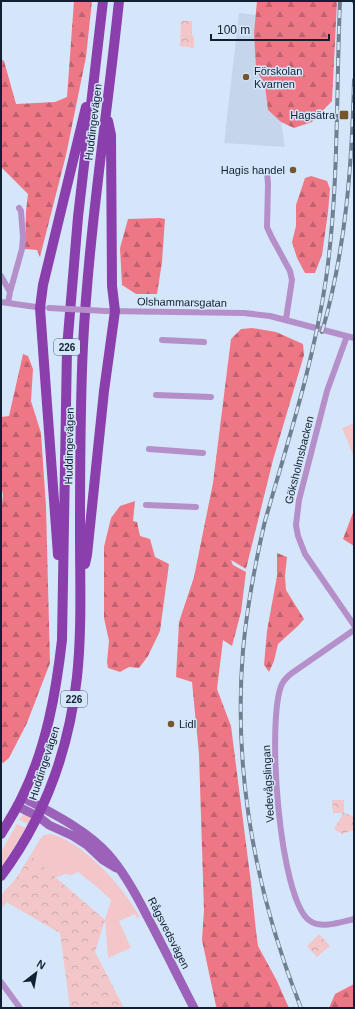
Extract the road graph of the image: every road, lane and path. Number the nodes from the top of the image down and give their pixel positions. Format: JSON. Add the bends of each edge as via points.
{"nodes":[{"id":1,"x":103,"y":1,"type":"edge"},
{"id":2,"x":119,"y":1,"type":"edge"},
{"id":3,"x":93,"y":89,"type":"junction"},
{"id":4,"x":106,"y":113,"type":"junction"},
{"id":5,"x":267,"y":172,"type":"dead end"},
{"id":6,"x":19,"y":208,"type":"dead end"},
{"id":7,"x":1,"y":276,"type":"edge"},
{"id":8,"x":10,"y":292,"type":"junction"},
{"id":9,"x":1,"y":302,"type":"edge"},
{"id":10,"x":8,"y":303,"type":"junction"},
{"id":11,"x":44,"y":308,"type":"junction"},
{"id":12,"x":111,"y":311,"type":"junction"},
{"id":13,"x":286,"y":319,"type":"junction"},
{"id":14,"x":347,"y":336,"type":"junction"},
{"id":15,"x":354,"y":338,"type":"edge"},
{"id":16,"x":162,"y":340,"type":"dead end"},
{"id":17,"x":204,"y":342,"type":"dead end"},
{"id":18,"x":156,"y":395,"type":"dead end"},
{"id":19,"x":211,"y":397,"type":"dead end"},
{"id":20,"x":149,"y":449,"type":"dead end"},
{"id":21,"x":202,"y":453,"type":"dead end"},
{"id":22,"x":146,"y":505,"type":"dead end"},
{"id":23,"x":196,"y":507,"type":"dead end"},
{"id":24,"x":81,"y":585,"type":"junction"},
{"id":25,"x":64,"y":607,"type":"junction"},
{"id":26,"x":354,"y":625,"type":"edge"},
{"id":27,"x":354,"y":630,"type":"edge"},
{"id":28,"x":22,"y":797,"type":"junction"},
{"id":29,"x":17,"y":806,"type":"junction"},
{"id":30,"x":40,"y":812,"type":"junction"},
{"id":31,"x":1,"y":834,"type":"edge"},
{"id":32,"x":1,"y":876,"type":"edge"},
{"id":33,"x":354,"y":920,"type":"edge"},
{"id":34,"x":1,"y":982,"type":"edge"},
{"id":35,"x":20,"y":1008,"type":"edge"},
{"id":36,"x":194,"y":1008,"type":"edge"}],
"edges":[{"from":1,"to":3,"type":"main road","name":"Huddingevägen","number":"226"},
{"from":2,"to":4,"type":"main road","name":"Huddingevägen","number":"226"},
{"from":3,"to":11,"type":"main road","via":[[85,111],[43,285]]},
{"from":3,"to":25,"type":"main road","name":"Huddingevägen","number":"226","via":[[78,217],[67,348]]},
{"from":4,"to":12,"type":"main road","via":[[111,135]]},
{"from":4,"to":24,"type":"main road","name":"Huddingevägen","number":"226","via":[[86,292],[83,348],[80,464]]},
{"from":5,"to":13,"type":"street","via":[[267,227],[290,270],[292,280]]},
{"from":6,"to":8,"type":"street","via":[[22,249]]},
{"from":7,"to":8,"type":"street"},
{"from":8,"to":10,"type":"street"},
{"from":9,"to":10,"type":"street","name":"Olshammarsgatan"},
{"from":10,"to":11,"type":"street","name":"Olshammarsgatan"},
{"from":11,"to":12,"type":"street","name":"Olshammarsgatan","bridge":true},
{"from":11,"to":25,"type":"main road","via":[[58,556]]},
{"from":12,"to":13,"type":"street","name":"Olshammarsgatan","via":[[244,313]]},
{"from":12,"to":24,"type":"main road","via":[[87,555]]},
{"from":13,"to":14,"type":"street","name":"Olshammarsgatan"},
{"from":14,"to":15,"type":"street","name":"Olshammarsgatan"},
{"from":14,"to":26,"type":"street","name":"Göksholmsbacken","via":[[327,391],[299,500],[296,525],[305,554]]},
{"from":16,"to":17,"type":"street"},
{"from":18,"to":19,"type":"street"},
{"from":20,"to":21,"type":"street"},
{"from":22,"to":23,"type":"street"},
{"from":24,"to":30,"type":"main road","name":"Huddingevägen","number":"226","via":[[77,675],[73,704],[56,773]]},
{"from":25,"to":28,"type":"main road","name":"Huddingevägen","number":"226","via":[[58,672],[46,729]]},
{"from":27,"to":33,"type":"street","name":"Vedevågslingan","via":[[283,682],[277,715],[275,759],[283,846],[301,913],[316,924]]},
{"from":28,"to":29,"type":"main road","name":"Huddingevägen","number":"226"},
{"from":28,"to":30,"type":"street","name":"Rågsvedsvägen"},
{"from":29,"to":30,"type":"street","name":"Rågsvedsvägen"},
{"from":29,"to":31,"type":"main road","name":"Huddingevägen","number":"226"},
{"from":30,"to":32,"type":"main road","name":"Huddingevägen","number":"226"},
{"from":30,"to":36,"type":"street","name":"Rågsvedsvägen","via":[[92,840],[108,854],[150,921]]},
{"from":34,"to":35,"type":"street"}]}
